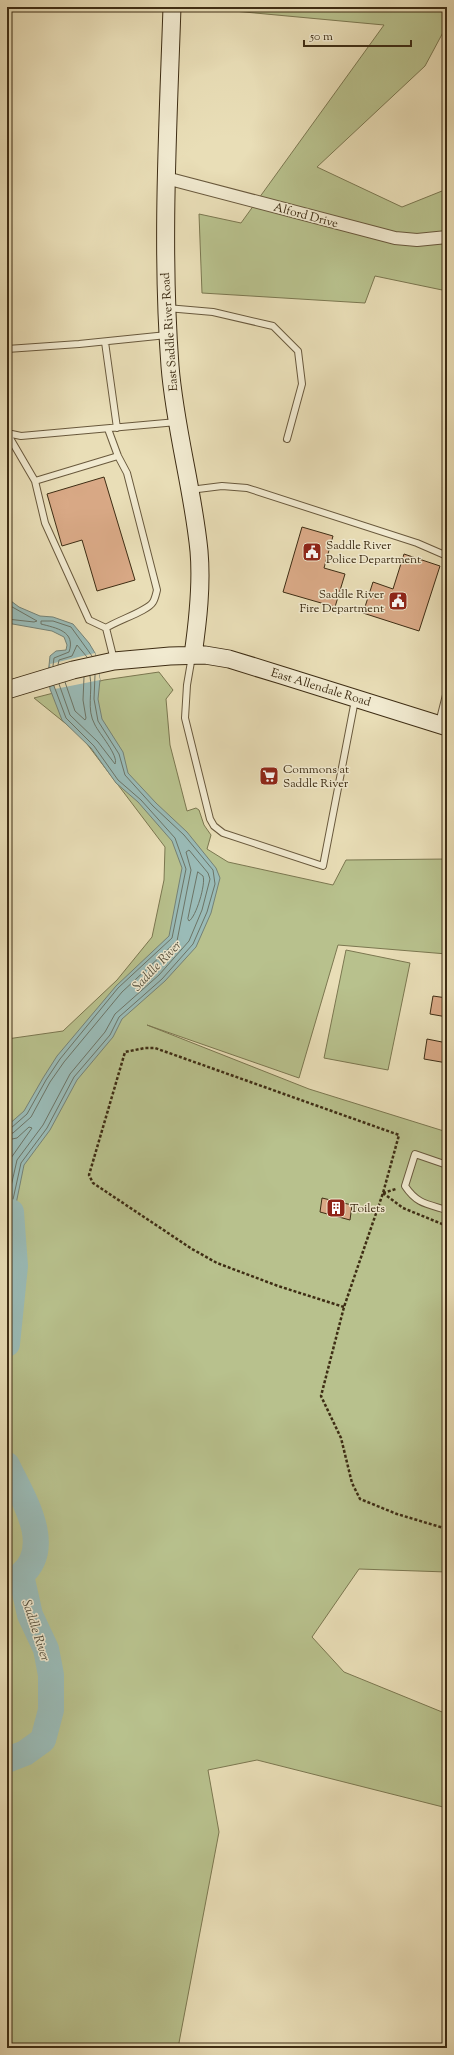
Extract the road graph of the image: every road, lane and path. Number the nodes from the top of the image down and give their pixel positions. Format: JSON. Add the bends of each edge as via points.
{"nodes":[{"id":1,"x":172,"y":7,"type":"edge"},
{"id":2,"x":166,"y":178,"type":"junction"},
{"id":3,"x":447,"y":237,"type":"edge"},
{"id":4,"x":166,"y":308,"type":"junction"},
{"id":5,"x":167,"y":335,"type":"junction"},
{"id":6,"x":105,"y":342,"type":"junction"},
{"id":7,"x":7,"y":349,"type":"edge"},
{"id":8,"x":177,"y":422,"type":"junction"},
{"id":9,"x":117,"y":428,"type":"junction"},
{"id":10,"x":108,"y":429,"type":"junction"},
{"id":11,"x":7,"y":433,"type":"edge"},
{"id":12,"x":287,"y":439,"type":"dead end"},
{"id":13,"x":118,"y":456,"type":"junction"},
{"id":14,"x":35,"y":481,"type":"junction"},
{"id":15,"x":189,"y":490,"type":"junction"},
{"id":16,"x":447,"y":556,"type":"edge"},
{"id":17,"x":106,"y":628,"type":"junction"},
{"id":18,"x":193,"y":655,"type":"junction"},
{"id":19,"x":107,"y":662,"type":"junction"},
{"id":20,"x":7,"y":690,"type":"edge"},
{"id":21,"x":447,"y":691,"type":"edge"},
{"id":22,"x":356,"y":697,"type":"junction"},
{"id":23,"x":443,"y":726,"type":"edge"},
{"id":24,"x":447,"y":1165,"type":"edge"},
{"id":25,"x":383,"y":1193,"type":"junction"},
{"id":26,"x":447,"y":1210,"type":"edge"},
{"id":27,"x":447,"y":1226,"type":"edge"},
{"id":28,"x":344,"y":1307,"type":"junction"},
{"id":29,"x":447,"y":1529,"type":"edge"}],
"edges":[{"from":1,"to":2,"type":"main road","name":"East Saddle River Road"},
{"from":2,"to":3,"type":"street","name":"Alford Drive","via":[[395,238],[417,240]]},
{"from":2,"to":4,"type":"main road","name":"East Saddle River Road"},
{"from":4,"to":5,"type":"main road","name":"East Saddle River Road"},
{"from":4,"to":12,"type":"lane","via":[[213,312],[273,326],[298,351],[302,384]]},
{"from":5,"to":6,"type":"lane"},
{"from":5,"to":8,"type":"main road","name":"East Saddle River Road"},
{"from":6,"to":7,"type":"lane"},
{"from":6,"to":9,"type":"lane"},
{"from":8,"to":9,"type":"lane"},
{"from":8,"to":15,"type":"main road","name":"East Saddle River Road"},
{"from":9,"to":10,"type":"lane"},
{"from":10,"to":11,"type":"lane","via":[[20,436]]},
{"from":10,"to":13,"type":"lane"},
{"from":11,"to":14,"type":"lane"},
{"from":13,"to":14,"type":"lane"},
{"from":13,"to":17,"type":"lane","via":[[127,473],[157,590],[154,602],[146,609],[118,620]]},
{"from":14,"to":17,"type":"lane","via":[[45,523],[89,620]]},
{"from":15,"to":16,"type":"lane","via":[[222,486],[247,488],[418,543]]},
{"from":15,"to":18,"type":"main road","name":"East Saddle River Road","via":[[200,568]]},
{"from":17,"to":19,"type":"lane"},
{"from":18,"to":19,"type":"main road","name":"East Allendale Road"},
{"from":18,"to":22,"type":"main road","name":"East Allendale Road","via":[[224,658]]},
{"from":18,"to":22,"type":"lane","via":[[184,718],[214,826],[223,833],[323,866]]},
{"from":19,"to":20,"type":"main road","name":"East Allendale Road"},
{"from":21,"to":23,"type":"lane"},
{"from":22,"to":23,"type":"main road","name":"East Allendale Road"},
{"from":24,"to":26,"type":"lane","via":[[415,1154],[405,1186],[418,1200]]},
{"from":25,"to":27,"type":"path","via":[[403,1208]]},
{"from":25,"to":28,"type":"path"},
{"from":25,"to":28,"type":"path","via":[[399,1135],[155,1048],[125,1052],[89,1175],[93,1184],[217,1263]]},
{"from":28,"to":29,"type":"path","via":[[321,1396],[340,1438],[352,1483],[360,1500]]}]}
